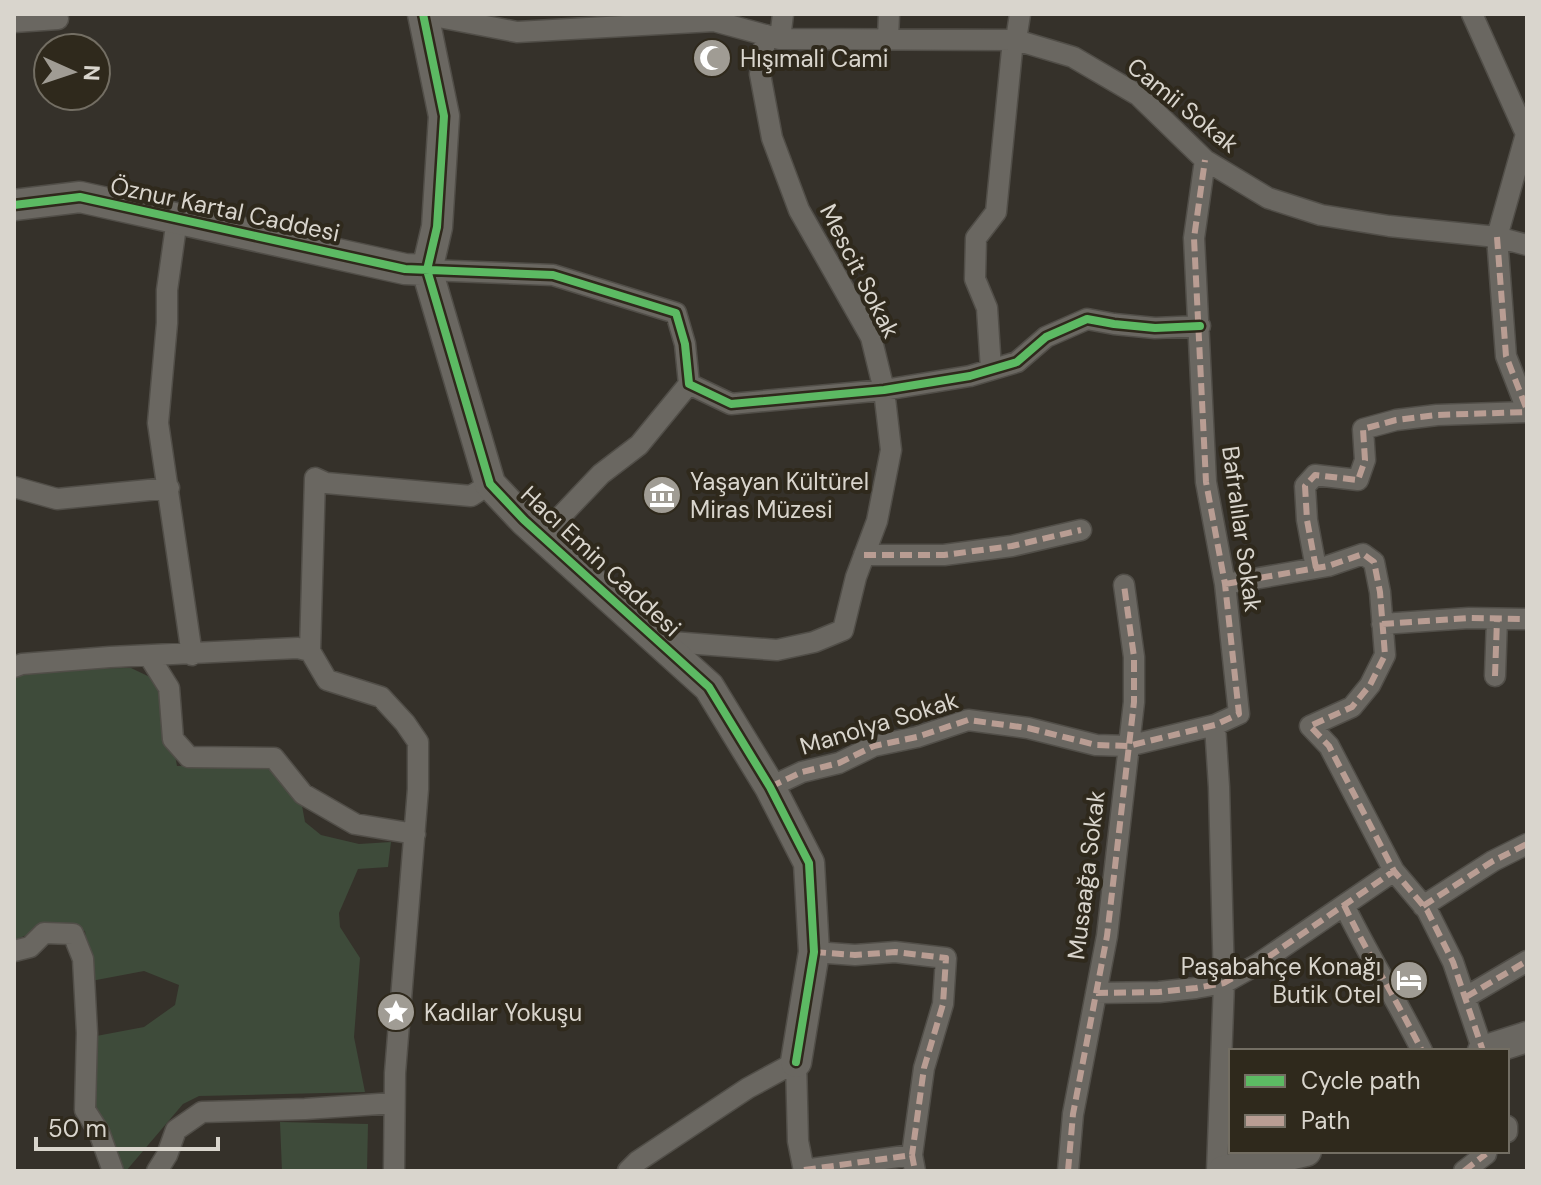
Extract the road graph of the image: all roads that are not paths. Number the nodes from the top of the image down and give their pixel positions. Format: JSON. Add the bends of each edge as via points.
{"nodes":[{"id":1,"x":423,"y":14,"type":"edge"},
{"id":2,"x":783,"y":14,"type":"edge"},
{"id":3,"x":889,"y":14,"type":"edge"},
{"id":4,"x":1020,"y":14,"type":"edge"},
{"id":5,"x":1472,"y":14,"type":"edge"},
{"id":6,"x":58,"y":19,"type":"dead end"},
{"id":7,"x":14,"y":22,"type":"edge"},
{"id":8,"x":773,"y":37,"type":"junction"},
{"id":9,"x":888,"y":39,"type":"junction"},
{"id":10,"x":1015,"y":40,"type":"junction"},
{"id":11,"x":1205,"y":160,"type":"junction"},
{"id":12,"x":14,"y":205,"type":"edge"},
{"id":13,"x":177,"y":219,"type":"junction"},
{"id":14,"x":1497,"y":237,"type":"junction"},
{"id":15,"x":1527,"y":245,"type":"edge"},
{"id":16,"x":427,"y":270,"type":"junction"},
{"id":17,"x":1200,"y":326,"type":"junction"},
{"id":18,"x":991,"y":369,"type":"junction"},
{"id":19,"x":689,"y":384,"type":"junction"},
{"id":20,"x":884,"y":390,"type":"junction"},
{"id":21,"x":1527,"y":411,"type":"edge"},
{"id":22,"x":490,"y":484,"type":"junction"},
{"id":23,"x":14,"y":487,"type":"edge"},
{"id":24,"x":169,"y":488,"type":"junction"},
{"id":25,"x":1081,"y":530,"type":"dead end"},
{"id":26,"x":542,"y":536,"type":"junction"},
{"id":27,"x":864,"y":555,"type":"junction"},
{"id":28,"x":1316,"y":568,"type":"junction"},
{"id":29,"x":1225,"y":584,"type":"junction"},
{"id":30,"x":1124,"y":585,"type":"dead end"},
{"id":31,"x":1497,"y":619,"type":"junction"},
{"id":32,"x":1527,"y":619,"type":"edge"},
{"id":33,"x":1382,"y":624,"type":"junction"},
{"id":34,"x":658,"y":641,"type":"junction"},
{"id":35,"x":310,"y":651,"type":"junction"},
{"id":36,"x":192,"y":655,"type":"junction"},
{"id":37,"x":149,"y":656,"type":"junction"},
{"id":38,"x":14,"y":667,"type":"edge"},
{"id":39,"x":1495,"y":676,"type":"dead end"},
{"id":40,"x":1239,"y":714,"type":"joint"},
{"id":41,"x":1215,"y":725,"type":"junction"},
{"id":42,"x":1128,"y":746,"type":"junction"},
{"id":43,"x":770,"y":787,"type":"junction"},
{"id":44,"x":415,"y":834,"type":"junction"},
{"id":45,"x":1527,"y":844,"type":"edge"},
{"id":46,"x":1394,"y":871,"type":"junction"},
{"id":47,"x":1344,"y":905,"type":"junction"},
{"id":48,"x":1423,"y":906,"type":"junction"},
{"id":49,"x":14,"y":951,"type":"edge"},
{"id":50,"x":814,"y":952,"type":"junction"},
{"id":51,"x":1527,"y":961,"type":"edge"},
{"id":52,"x":1224,"y":983,"type":"junction"},
{"id":53,"x":1096,"y":993,"type":"junction"},
{"id":54,"x":1466,"y":997,"type":"junction"},
{"id":55,"x":1527,"y":1037,"type":"edge"},
{"id":56,"x":1421,"y":1049,"type":"edge"},
{"id":57,"x":1482,"y":1049,"type":"edge"},
{"id":58,"x":1489,"y":1049,"type":"edge"},
{"id":59,"x":796,"y":1062,"type":"junction"},
{"id":60,"x":394,"y":1103,"type":"junction"},
{"id":61,"x":1297,"y":1153,"type":"edge"},
{"id":62,"x":1486,"y":1159,"type":"edge"},
{"id":63,"x":914,"y":1163,"type":"edge"},
{"id":64,"x":113,"y":1171,"type":"edge"},
{"id":65,"x":157,"y":1171,"type":"edge"},
{"id":66,"x":394,"y":1171,"type":"edge"},
{"id":67,"x":628,"y":1171,"type":"edge"},
{"id":68,"x":804,"y":1171,"type":"edge"},
{"id":69,"x":1068,"y":1171,"type":"edge"},
{"id":70,"x":1220,"y":1171,"type":"edge"},
{"id":71,"x":1464,"y":1171,"type":"edge"}],
"edges":[{"from":1,"to":8,"type":"street","name":"Camii Sokak","via":[[517,32],[714,21]]},
{"from":1,"to":16,"type":"street","name":"Hacı Emin Caddesi","via":[[444,116],[437,227]]},
{"from":2,"to":8,"type":"street","name":"Mescit Sokak"},
{"from":3,"to":9,"type":"street"},
{"from":4,"to":10,"type":"street"},
{"from":5,"to":14,"type":"street","via":[[1526,134]]},
{"from":6,"to":7,"type":"street"},
{"from":8,"to":9,"type":"street","name":"Camii Sokak"},
{"from":8,"to":20,"type":"street","name":"Mescit Sokak","via":[[760,74],[772,138],[799,210],[871,337]]},
{"from":9,"to":10,"type":"street","name":"Camii Sokak"},
{"from":10,"to":11,"type":"street","name":"Camii Sokak","via":[[1073,57],[1138,95]]},
{"from":10,"to":18,"type":"street","via":[[996,212],[976,238],[975,279],[987,308]]},
{"from":11,"to":14,"type":"street","name":"Camii Sokak","via":[[1268,198],[1321,215]]},
{"from":11,"to":17,"type":"street","name":"Bafralılar Sokak","via":[[1194,238]]},
{"from":12,"to":13,"type":"street","name":"Öznur Kartal Caddesi","via":[[80,197]]},
{"from":13,"to":16,"type":"street","name":"Öznur Kartal Caddesi"},
{"from":13,"to":24,"type":"street","via":[[158,423]]},
{"from":14,"to":15,"type":"street","name":"Camii Sokak"},
{"from":14,"to":21,"type":"street","via":[[1506,356]]},
{"from":16,"to":19,"type":"street","via":[[553,275],[676,313]]},
{"from":16,"to":22,"type":"street","name":"Hacı Emin Caddesi"},
{"from":17,"to":18,"type":"street","via":[[1155,328],[1087,319],[1046,337],[1017,362]]},
{"from":17,"to":29,"type":"street","name":"Bafralılar Sokak","via":[[1206,482]]},
{"from":18,"to":20,"type":"street"},
{"from":19,"to":20,"type":"street","via":[[731,404]]},
{"from":19,"to":26,"type":"street","via":[[639,445],[601,474]]},
{"from":20,"to":27,"type":"street","name":"Mescit Sokak","via":[[891,450],[877,521]]},
{"from":21,"to":28,"type":"street","via":[[1437,415],[1363,429],[1365,460],[1358,480],[1315,475],[1305,486]]},
{"from":22,"to":26,"type":"street","name":"Hacı Emin Caddesi"},
{"from":22,"to":35,"type":"street","via":[[471,496],[315,478]]},
{"from":23,"to":24,"type":"street","via":[[57,499]]},
{"from":24,"to":36,"type":"street"},
{"from":25,"to":27,"type":"street","via":[[944,555]]},
{"from":26,"to":34,"type":"street","name":"Hacı Emin Caddesi"},
{"from":27,"to":34,"type":"street","name":"Mescit Sokak","via":[[843,630],[777,650]]},
{"from":28,"to":29,"type":"street"},
{"from":28,"to":33,"type":"street","via":[[1363,554],[1374,562]]},
{"from":29,"to":40,"type":"street","name":"Bafralılar Sokak"},
{"from":30,"to":42,"type":"street","name":"Musaağa Sokak","via":[[1134,657]]},
{"from":31,"to":32,"type":"street"},
{"from":31,"to":33,"type":"street"},
{"from":31,"to":39,"type":"street"},
{"from":33,"to":46,"type":"street","via":[[1385,655],[1370,685],[1352,707],[1310,726],[1329,746]]},
{"from":34,"to":43,"type":"street","name":"Hacı Emin Caddesi","via":[[709,687]]},
{"from":35,"to":36,"type":"street"},
{"from":35,"to":44,"type":"street","via":[[327,680],[381,697],[418,742]]},
{"from":36,"to":37,"type":"street"},
{"from":37,"to":38,"type":"street"},
{"from":37,"to":44,"type":"street","via":[[169,688],[173,739],[189,757],[274,758],[303,794],[355,824]]},
{"from":40,"to":41,"type":"street","name":"Manolya Sokak"},
{"from":41,"to":42,"type":"street","name":"Manolya Sokak"},
{"from":41,"to":52,"type":"street"},
{"from":42,"to":43,"type":"street","name":"Manolya Sokak","via":[[1096,745],[968,720],[874,746]]},
{"from":42,"to":53,"type":"street","name":"Musaağa Sokak"},
{"from":43,"to":50,"type":"street","name":"Hacı Emin Caddesi","via":[[809,863]]},
{"from":44,"to":60,"type":"street"},
{"from":45,"to":48,"type":"street"},
{"from":46,"to":47,"type":"street"},
{"from":46,"to":48,"type":"street"},
{"from":47,"to":52,"type":"street"},
{"from":47,"to":56,"type":"street"},
{"from":48,"to":54,"type":"street"},
{"from":49,"to":64,"type":"street","via":[[30,947],[44,933],[73,934],[83,959],[85,1110]]},
{"from":50,"to":59,"type":"street","name":"Hacı Emin Caddesi"},
{"from":50,"to":63,"type":"street","via":[[946,958],[943,1004],[924,1068]]},
{"from":51,"to":54,"type":"street"},
{"from":52,"to":53,"type":"street"},
{"from":52,"to":70,"type":"street"},
{"from":53,"to":69,"type":"street","name":"Musaağa Sokak"},
{"from":54,"to":57,"type":"street"},
{"from":55,"to":58,"type":"street"},
{"from":59,"to":67,"type":"street","via":[[748,1088]]},
{"from":59,"to":68,"type":"street"},
{"from":60,"to":65,"type":"street","via":[[202,1112],[176,1130]]},
{"from":60,"to":66,"type":"street"},
{"from":61,"to":70,"type":"street"},
{"from":62,"to":71,"type":"street"},
{"from":63,"to":68,"type":"street"}]}
